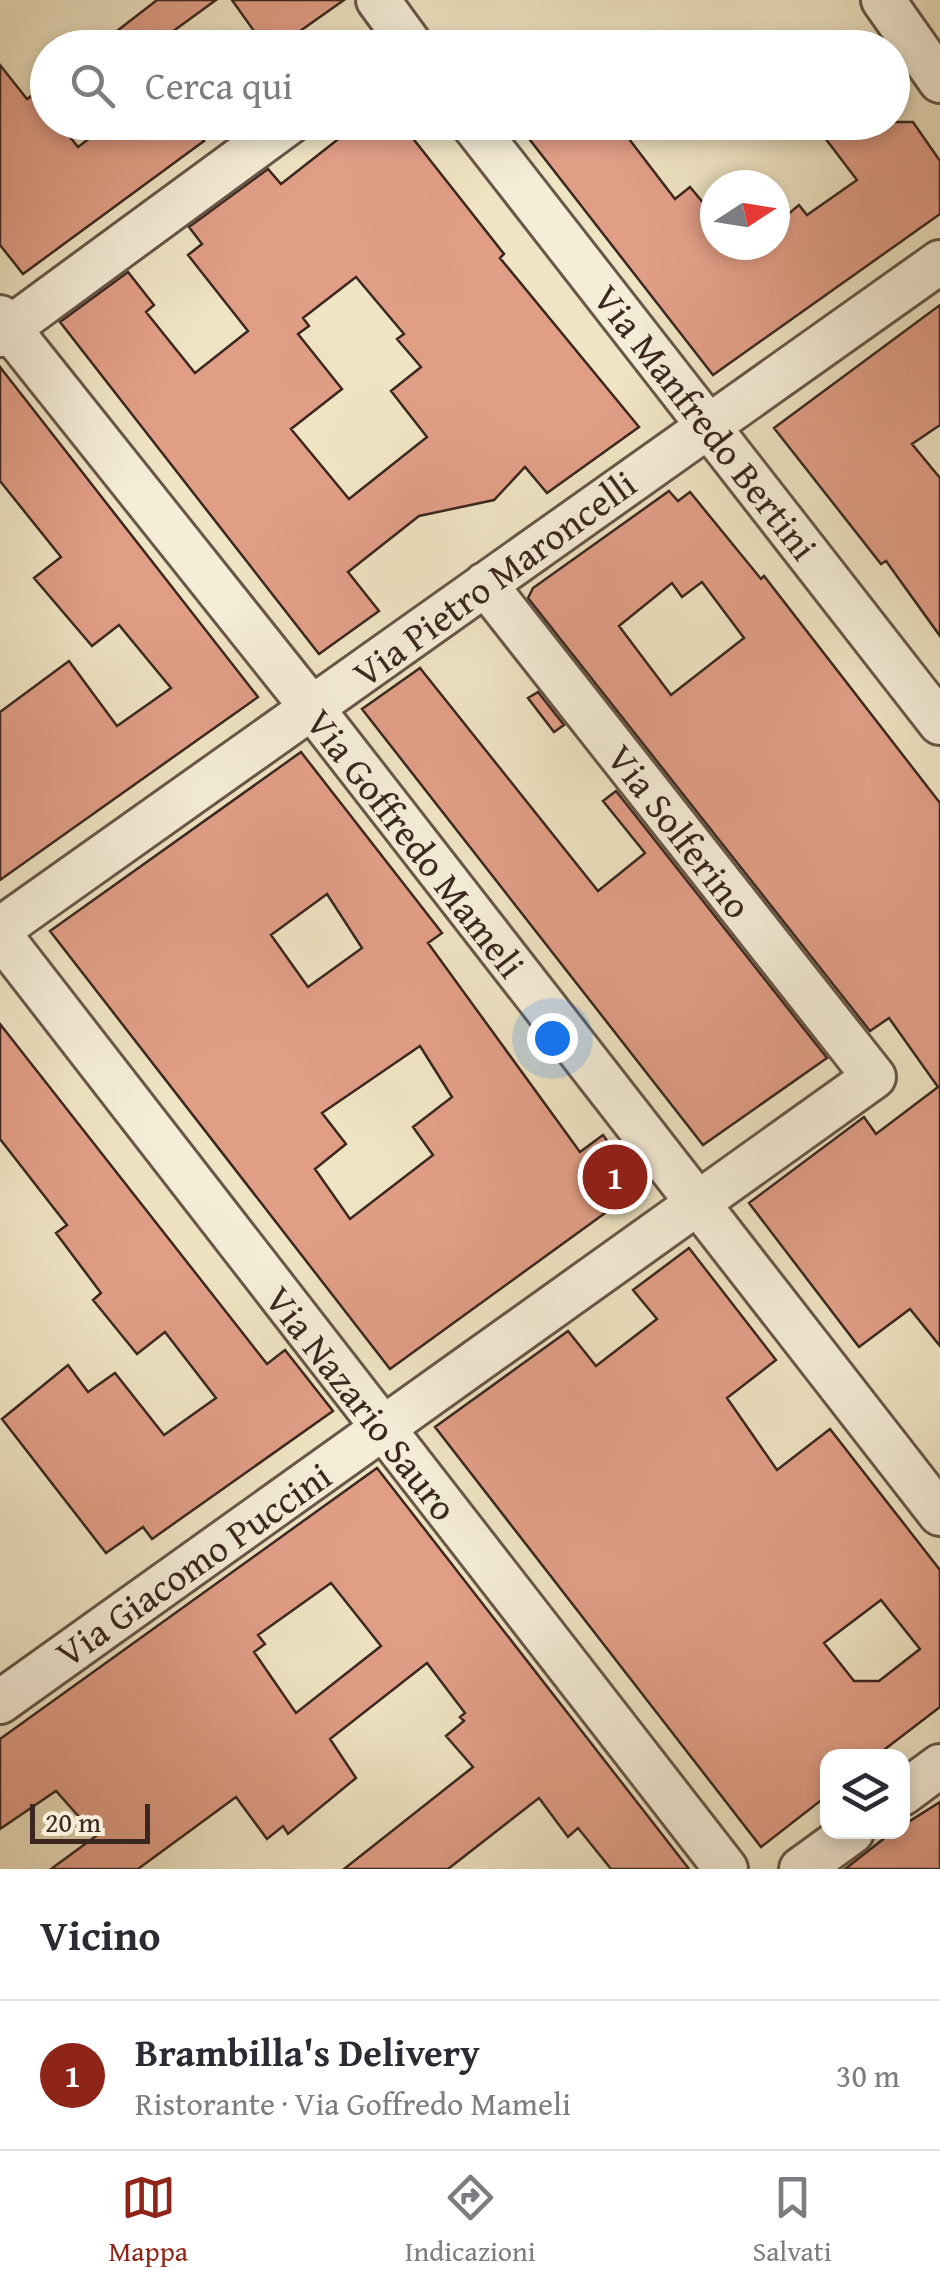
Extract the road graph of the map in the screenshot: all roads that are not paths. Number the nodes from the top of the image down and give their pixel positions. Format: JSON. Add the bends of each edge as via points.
{"nodes":[{"id":1,"x":378,"y":0,"type":"edge"},
{"id":2,"x":883,"y":0,"type":"edge"},
{"id":3,"x":395,"y":30,"type":"edge"},
{"id":4,"x":904,"y":30,"type":"edge"},
{"id":5,"x":910,"y":38,"type":"edge"},
{"id":6,"x":940,"y":81,"type":"edge"},
{"id":7,"x":265,"y":140,"type":"edge"},
{"id":8,"x":485,"y":140,"type":"edge"},
{"id":9,"x":940,"y":262,"type":"edge"},
{"id":10,"x":3,"y":327,"type":"edge"},
{"id":11,"x":708,"y":424,"type":"junction"},
{"id":12,"x":485,"y":584,"type":"junction"},
{"id":13,"x":312,"y":708,"type":"junction"},
{"id":14,"x":940,"y":722,"type":"edge"},
{"id":15,"x":0,"y":932,"type":"edge"},
{"id":16,"x":874,"y":1077,"type":"joint"},
{"id":17,"x":697,"y":1204,"type":"junction"},
{"id":18,"x":382,"y":1430,"type":"junction"},
{"id":19,"x":940,"y":1514,"type":"edge"},
{"id":20,"x":0,"y":1702,"type":"edge"},
{"id":21,"x":940,"y":1766,"type":"edge"},
{"id":22,"x":910,"y":1788,"type":"edge"},
{"id":23,"x":842,"y":1839,"type":"edge"},
{"id":24,"x":726,"y":1869,"type":"edge"},
{"id":25,"x":801,"y":1869,"type":"edge"}],
"edges":[{"from":1,"to":3,"type":"street"},
{"from":2,"to":4,"type":"street"},
{"from":5,"to":6,"type":"street"},
{"from":7,"to":10,"type":"street"},
{"from":8,"to":11,"type":"street","name":"Via Manfredo Bertini"},
{"from":9,"to":11,"type":"street","name":"Via Pietro Maroncelli"},
{"from":10,"to":13,"type":"street","name":"Via Goffredo Mameli"},
{"from":11,"to":12,"type":"street","name":"Via Pietro Maroncelli"},
{"from":11,"to":14,"type":"street","name":"Via Manfredo Bertini"},
{"from":12,"to":13,"type":"street","name":"Via Pietro Maroncelli"},
{"from":12,"to":16,"type":"street","name":"Via Solferino"},
{"from":13,"to":15,"type":"street","name":"Via Pietro Maroncelli"},
{"from":13,"to":17,"type":"street","name":"Via Goffredo Mameli"},
{"from":15,"to":18,"type":"street","name":"Via Nazario Sauro"},
{"from":16,"to":17,"type":"street","name":"Via Giacomo Puccini"},
{"from":17,"to":18,"type":"street","name":"Via Giacomo Puccini"},
{"from":17,"to":19,"type":"street","name":"Via Goffredo Mameli"},
{"from":18,"to":20,"type":"street","name":"Via Giacomo Puccini"},
{"from":18,"to":24,"type":"street","name":"Via Nazario Sauro"},
{"from":21,"to":22,"type":"street"},
{"from":23,"to":25,"type":"street"}]}
